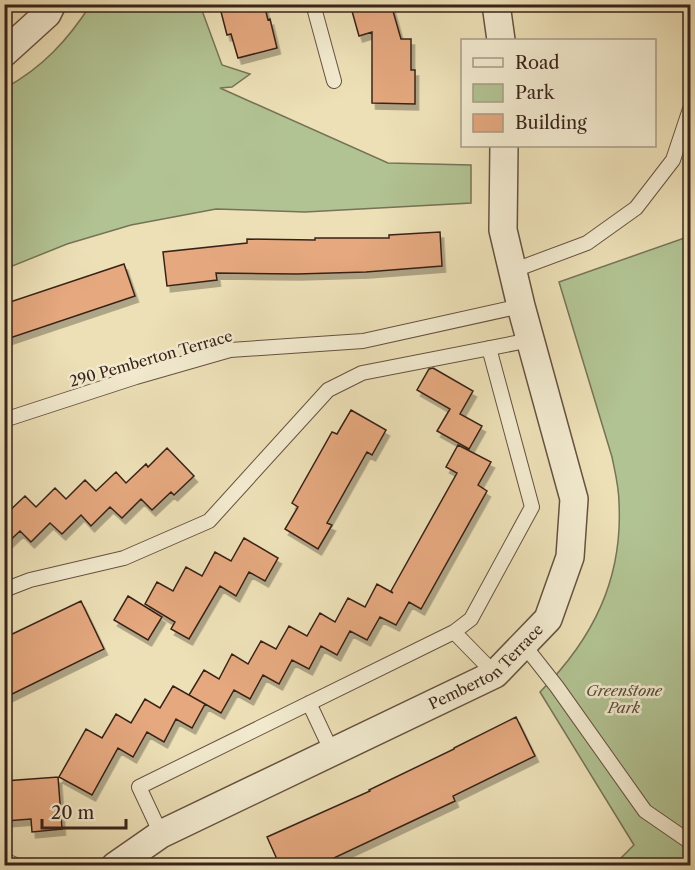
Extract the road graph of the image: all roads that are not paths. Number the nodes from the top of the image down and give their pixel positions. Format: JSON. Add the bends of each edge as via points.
{"nodes":[{"id":1,"x":52,"y":4,"type":"edge"},
{"id":2,"x":313,"y":4,"type":"edge"},
{"id":3,"x":496,"y":4,"type":"edge"},
{"id":4,"x":501,"y":39,"type":"edge"},
{"id":5,"x":4,"y":52,"type":"edge"},
{"id":6,"x":334,"y":81,"type":"dead end"},
{"id":7,"x":690,"y":109,"type":"edge"},
{"id":8,"x":504,"y":147,"type":"edge"},
{"id":9,"x":512,"y":271,"type":"junction"},
{"id":10,"x":521,"y":306,"type":"junction"},
{"id":11,"x":531,"y":339,"type":"junction"},
{"id":12,"x":489,"y":348,"type":"junction"},
{"id":13,"x":4,"y":420,"type":"edge"},
{"id":14,"x":4,"y":590,"type":"edge"},
{"id":15,"x":454,"y":632,"type":"junction"},
{"id":16,"x":524,"y":645,"type":"junction"},
{"id":17,"x":495,"y":674,"type":"junction"},
{"id":18,"x":309,"y":703,"type":"junction"},
{"id":19,"x":332,"y":752,"type":"junction"},
{"id":20,"x":161,"y":834,"type":"junction"},
{"id":21,"x":690,"y":842,"type":"edge"},
{"id":22,"x":4,"y":860,"type":"edge"},
{"id":23,"x":18,"y":866,"type":"edge"},
{"id":24,"x":115,"y":866,"type":"edge"}],
"edges":[{"from":1,"to":5,"type":"street","via":[[47,14]]},
{"from":2,"to":6,"type":"lane"},
{"from":3,"to":4,"type":"street"},
{"from":7,"to":9,"type":"lane","via":[[673,160],[636,208],[586,243]]},
{"from":8,"to":9,"type":"street","name":"Pemberton Terrace","via":[[503,230]]},
{"from":9,"to":10,"type":"street","name":"Pemberton Terrace"},
{"from":10,"to":11,"type":"street","name":"Pemberton Terrace"},
{"from":10,"to":13,"type":"lane","name":"290 Pemberton Terrace","via":[[363,341],[230,350]]},
{"from":11,"to":12,"type":"lane"},
{"from":11,"to":16,"type":"street","name":"Pemberton Terrace","via":[[574,499],[570,556],[552,609]]},
{"from":12,"to":14,"type":"lane","via":[[362,373],[328,390],[209,521],[124,558]]},
{"from":12,"to":15,"type":"lane","via":[[532,507],[471,619]]},
{"from":15,"to":17,"type":"lane"},
{"from":15,"to":18,"type":"lane"},
{"from":16,"to":17,"type":"street","name":"Pemberton Terrace"},
{"from":16,"to":21,"type":"lane","via":[[645,811]]},
{"from":17,"to":19,"type":"street","name":"Pemberton Terrace"},
{"from":18,"to":19,"type":"lane"},
{"from":18,"to":20,"type":"lane","via":[[139,787]]},
{"from":19,"to":20,"type":"street","name":"Pemberton Terrace"},
{"from":20,"to":24,"type":"street","name":"Pemberton Terrace"},
{"from":22,"to":23,"type":"lane"}]}
